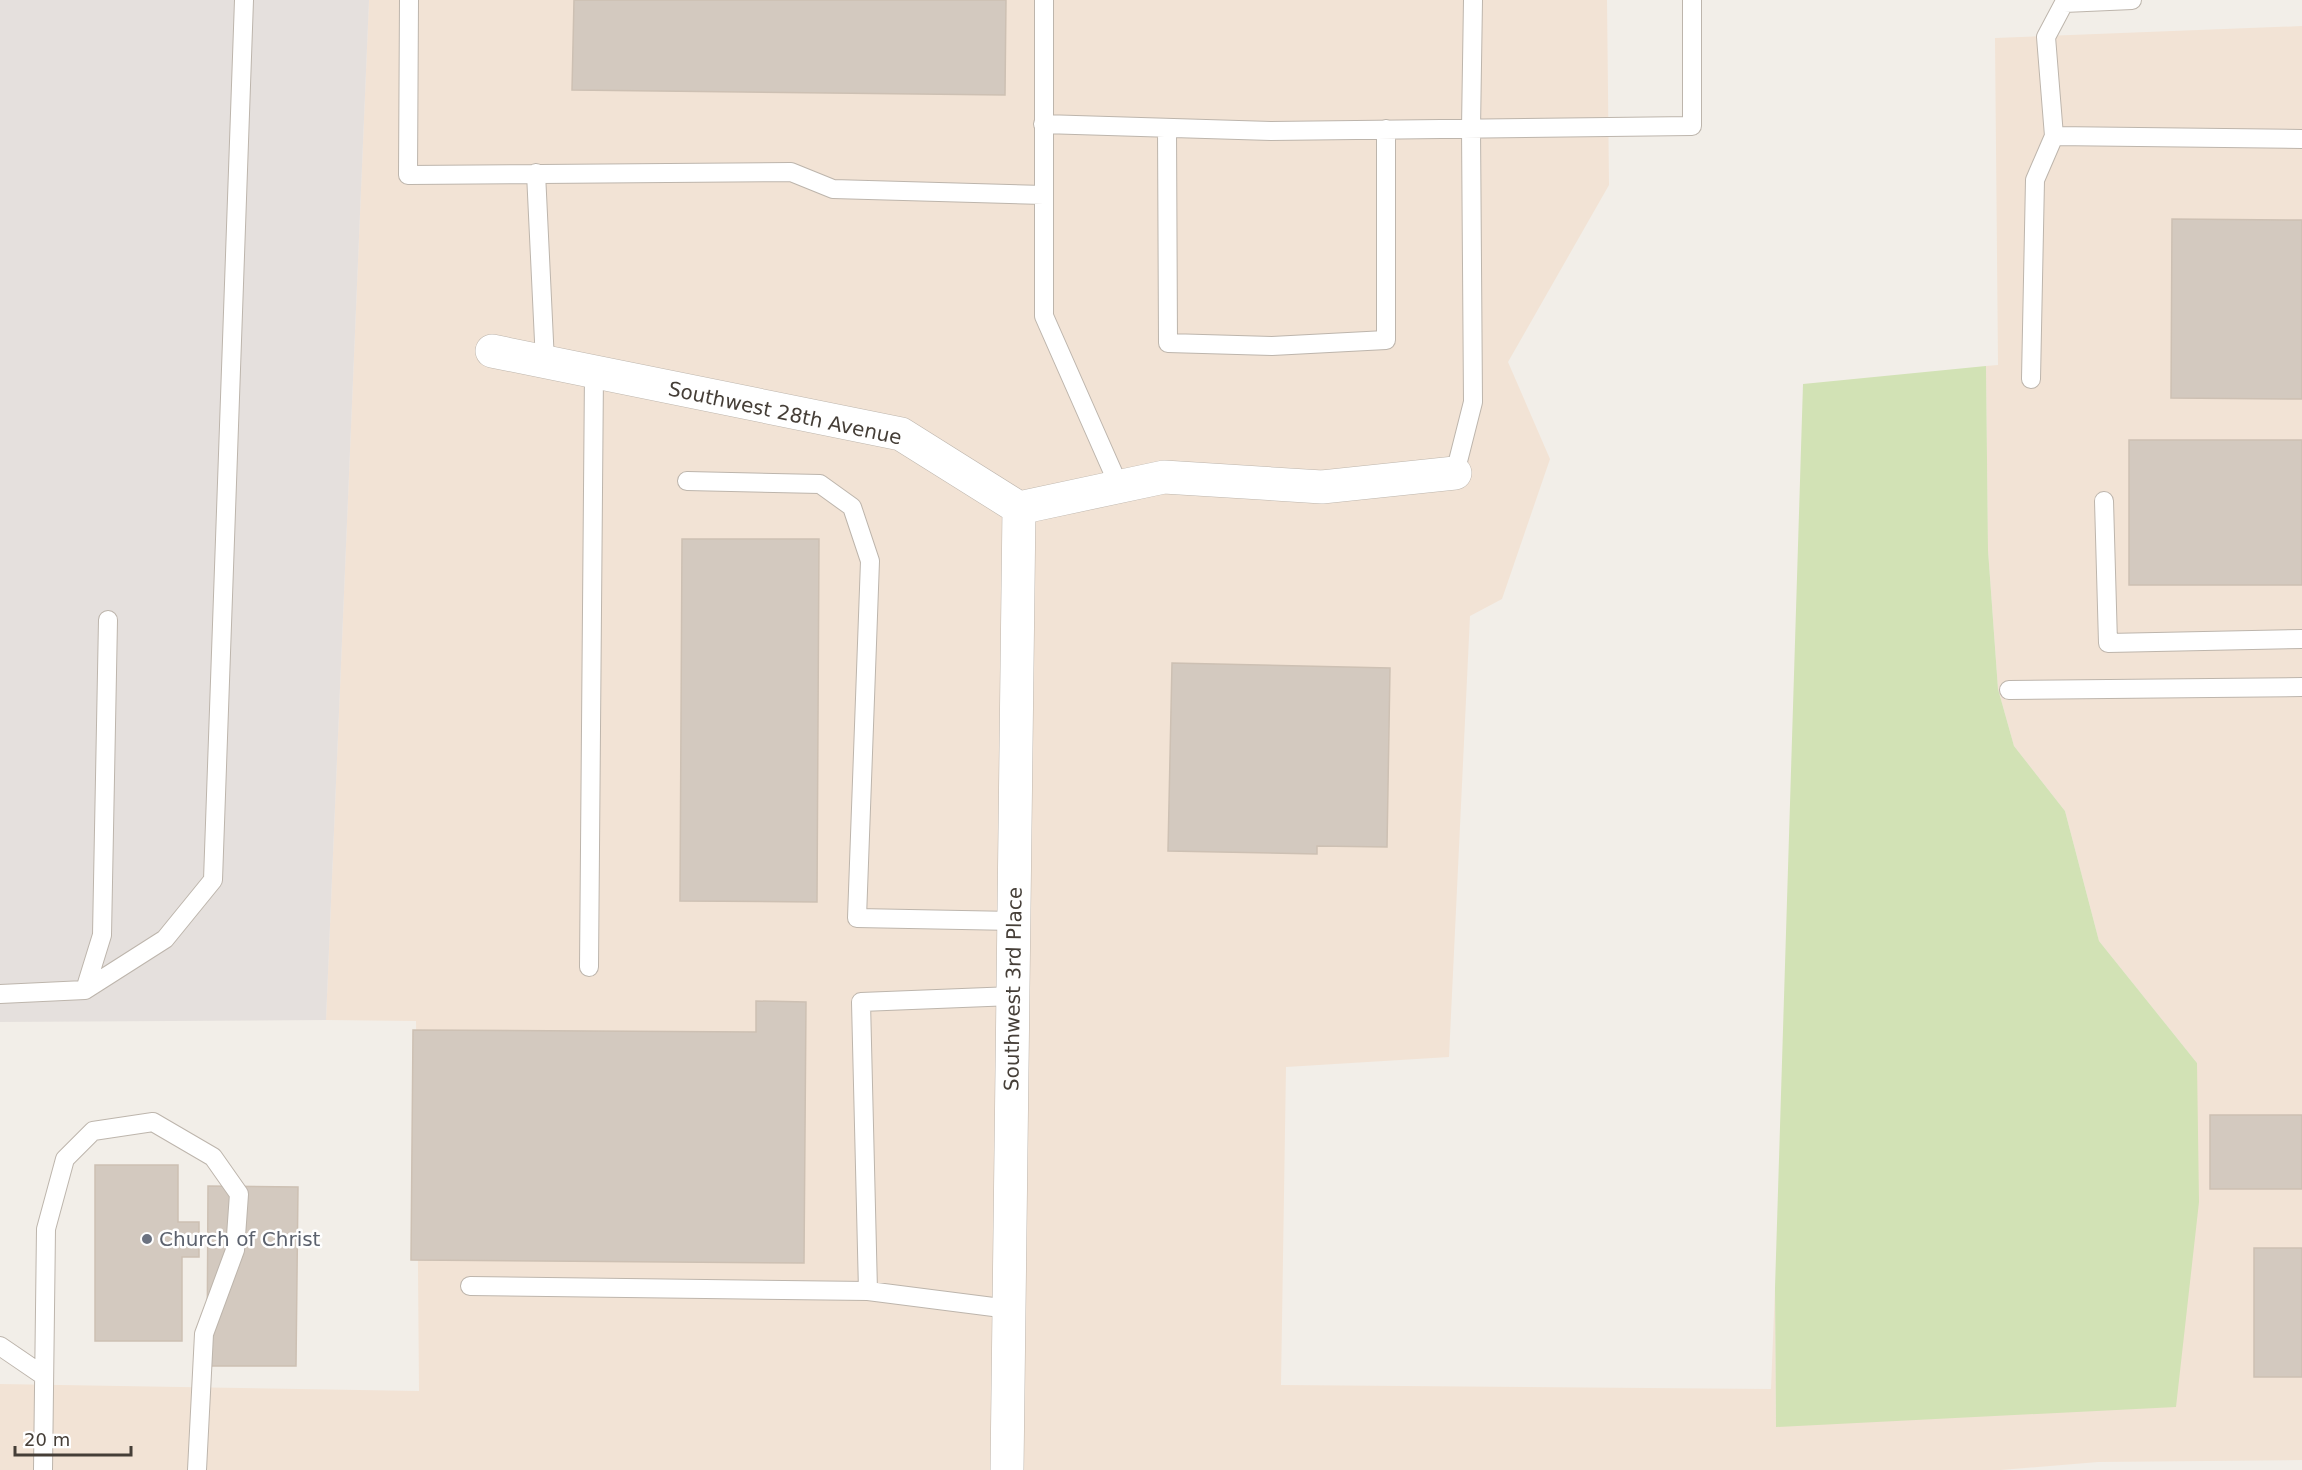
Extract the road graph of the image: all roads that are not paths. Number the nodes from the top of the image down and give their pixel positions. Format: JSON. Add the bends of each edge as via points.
{"nodes":[{"id":1,"x":244,"y":0,"type":"edge"},
{"id":2,"x":409,"y":0,"type":"edge"},
{"id":3,"x":1044,"y":0,"type":"edge"},
{"id":4,"x":1473,"y":0,"type":"edge"},
{"id":5,"x":1692,"y":0,"type":"edge"},
{"id":6,"x":2132,"y":0,"type":"edge"},
{"id":7,"x":1043,"y":124,"type":"junction"},
{"id":8,"x":1167,"y":128,"type":"junction"},
{"id":9,"x":1471,"y":128,"type":"junction"},
{"id":10,"x":1386,"y":129,"type":"junction"},
{"id":11,"x":2054,"y":136,"type":"junction"},
{"id":12,"x":2302,"y":139,"type":"edge"},
{"id":13,"x":536,"y":174,"type":"junction"},
{"id":14,"x":1044,"y":195,"type":"junction"},
{"id":15,"x":492,"y":351,"type":"dead end"},
{"id":16,"x":546,"y":362,"type":"junction"},
{"id":17,"x":594,"y":372,"type":"junction"},
{"id":18,"x":2031,"y":379,"type":"dead end"},
{"id":19,"x":1455,"y":473,"type":"joint"},
{"id":20,"x":687,"y":481,"type":"dead end"},
{"id":21,"x":1119,"y":486,"type":"junction"},
{"id":22,"x":2104,"y":501,"type":"dead end"},
{"id":23,"x":1019,"y":508,"type":"junction"},
{"id":24,"x":108,"y":620,"type":"dead end"},
{"id":25,"x":2302,"y":639,"type":"edge"},
{"id":26,"x":2302,"y":687,"type":"edge"},
{"id":27,"x":2009,"y":690,"type":"dead end"},
{"id":28,"x":1014,"y":921,"type":"junction"},
{"id":29,"x":589,"y":967,"type":"dead end"},
{"id":30,"x":85,"y":990,"type":"junction"},
{"id":31,"x":0,"y":994,"type":"edge"},
{"id":32,"x":1013,"y":996,"type":"junction"},
{"id":33,"x":470,"y":1286,"type":"dead end"},
{"id":34,"x":868,"y":1291,"type":"junction"},
{"id":35,"x":1009,"y":1309,"type":"junction"},
{"id":36,"x":0,"y":1346,"type":"edge"},
{"id":37,"x":44,"y":1376,"type":"junction"},
{"id":38,"x":43,"y":1470,"type":"edge"},
{"id":39,"x":197,"y":1470,"type":"edge"},
{"id":40,"x":1007,"y":1470,"type":"edge"}],
"edges":[{"from":1,"to":30,"type":"lane","via":[[213,880],[165,939]]},
{"from":2,"to":13,"type":"lane","via":[[408,175]]},
{"from":3,"to":7,"type":"lane"},
{"from":4,"to":9,"type":"lane"},
{"from":5,"to":9,"type":"lane","via":[[1692,126]]},
{"from":6,"to":11,"type":"lane","via":[[2064,3],[2046,37]]},
{"from":7,"to":8,"type":"lane"},
{"from":7,"to":14,"type":"lane"},
{"from":8,"to":10,"type":"lane"},
{"from":8,"to":10,"type":"lane","via":[[1168,343],[1272,346],[1386,340]]},
{"from":9,"to":10,"type":"lane"},
{"from":9,"to":19,"type":"lane","via":[[1473,402]]},
{"from":11,"to":12,"type":"lane"},
{"from":11,"to":18,"type":"lane","via":[[2035,180]]},
{"from":13,"to":14,"type":"lane","via":[[791,172],[833,189]]},
{"from":13,"to":16,"type":"lane"},
{"from":14,"to":21,"type":"lane","via":[[1044,316]]},
{"from":15,"to":16,"type":"street","name":"Southwest 28th Avenue"},
{"from":16,"to":17,"type":"street","name":"Southwest 28th Avenue"},
{"from":17,"to":23,"type":"street","name":"Southwest 28th Avenue","via":[[901,434]]},
{"from":17,"to":29,"type":"lane"},
{"from":19,"to":21,"type":"street","via":[[1322,487],[1164,477]]},
{"from":20,"to":28,"type":"lane","via":[[820,484],[852,507],[870,561],[857,918]]},
{"from":21,"to":23,"type":"street"},
{"from":22,"to":25,"type":"lane","via":[[2108,643]]},
{"from":23,"to":28,"type":"street","name":"Southwest 3rd Place"},
{"from":24,"to":30,"type":"lane","via":[[102,935]]},
{"from":26,"to":27,"type":"lane"},
{"from":28,"to":32,"type":"street","name":"Southwest 3rd Place"},
{"from":30,"to":31,"type":"lane"},
{"from":32,"to":34,"type":"lane","via":[[861,1002]]},
{"from":32,"to":35,"type":"street","name":"Southwest 3rd Place"},
{"from":33,"to":34,"type":"lane"},
{"from":34,"to":35,"type":"lane"},
{"from":35,"to":40,"type":"street","name":"Southwest 3rd Place"},
{"from":36,"to":37,"type":"lane"},
{"from":37,"to":38,"type":"lane"},
{"from":37,"to":39,"type":"lane","via":[[46,1229],[65,1159],[93,1131],[153,1122],[213,1157],[238,1194],[235,1250],[204,1334]]}]}
